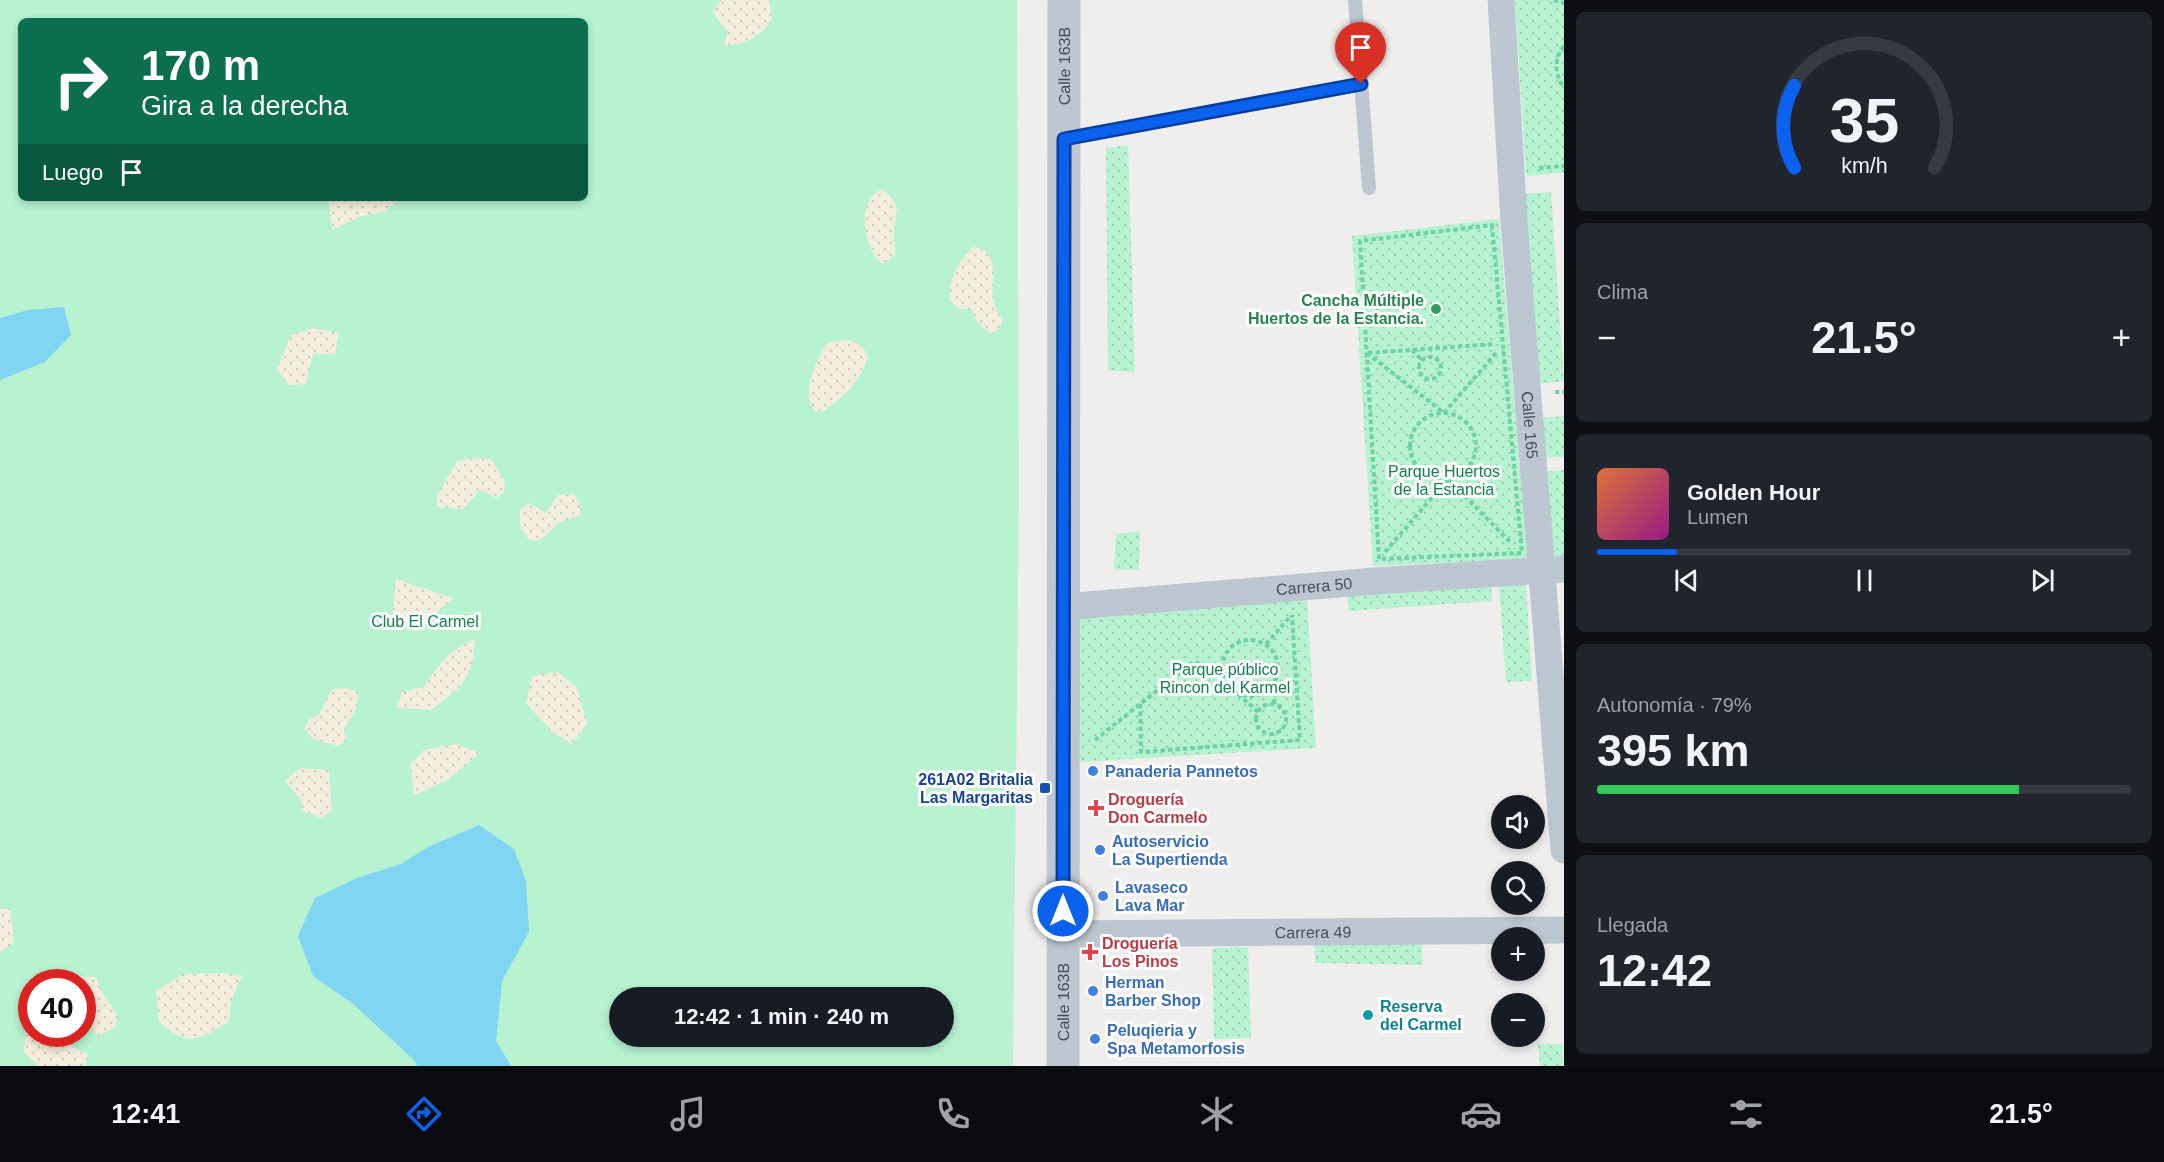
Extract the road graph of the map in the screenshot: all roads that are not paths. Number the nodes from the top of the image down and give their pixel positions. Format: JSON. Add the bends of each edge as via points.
{"nodes":[{"id":1,"x":1064,"y":0,"type":"edge"},
{"id":2,"x":1354,"y":0,"type":"edge"},
{"id":3,"x":1502,"y":0,"type":"edge"},
{"id":4,"x":1361,"y":84,"type":"junction"},
{"id":5,"x":1064,"y":139,"type":"junction"},
{"id":6,"x":1369,"y":188,"type":"dead end"},
{"id":7,"x":1552,"y":570,"type":"edge"},
{"id":8,"x":1063,"y":607,"type":"junction"},
{"id":9,"x":1564,"y":850,"type":"edge"},
{"id":10,"x":1564,"y":930,"type":"edge"},
{"id":11,"x":1063,"y":933,"type":"junction"},
{"id":12,"x":1063,"y":1066,"type":"edge"}],
"edges":[{"from":1,"to":5,"type":"street","name":"Calle 163B"},
{"from":2,"to":4,"type":"lane"},
{"from":3,"to":7,"type":"street","name":"Calle 165","via":[[1514,222]]},
{"from":4,"to":5,"type":"lane"},
{"from":4,"to":6,"type":"lane"},
{"from":5,"to":8,"type":"street","name":"Calle 163B"},
{"from":7,"to":8,"type":"street","name":"Carrera 50","via":[[1377,570]]},
{"from":7,"to":9,"type":"street","name":"Calle 165"},
{"from":8,"to":11,"type":"street","name":"Calle 163B"},
{"from":10,"to":11,"type":"street","name":"Carrera 49"},
{"from":11,"to":12,"type":"street","name":"Calle 163B"}]}
